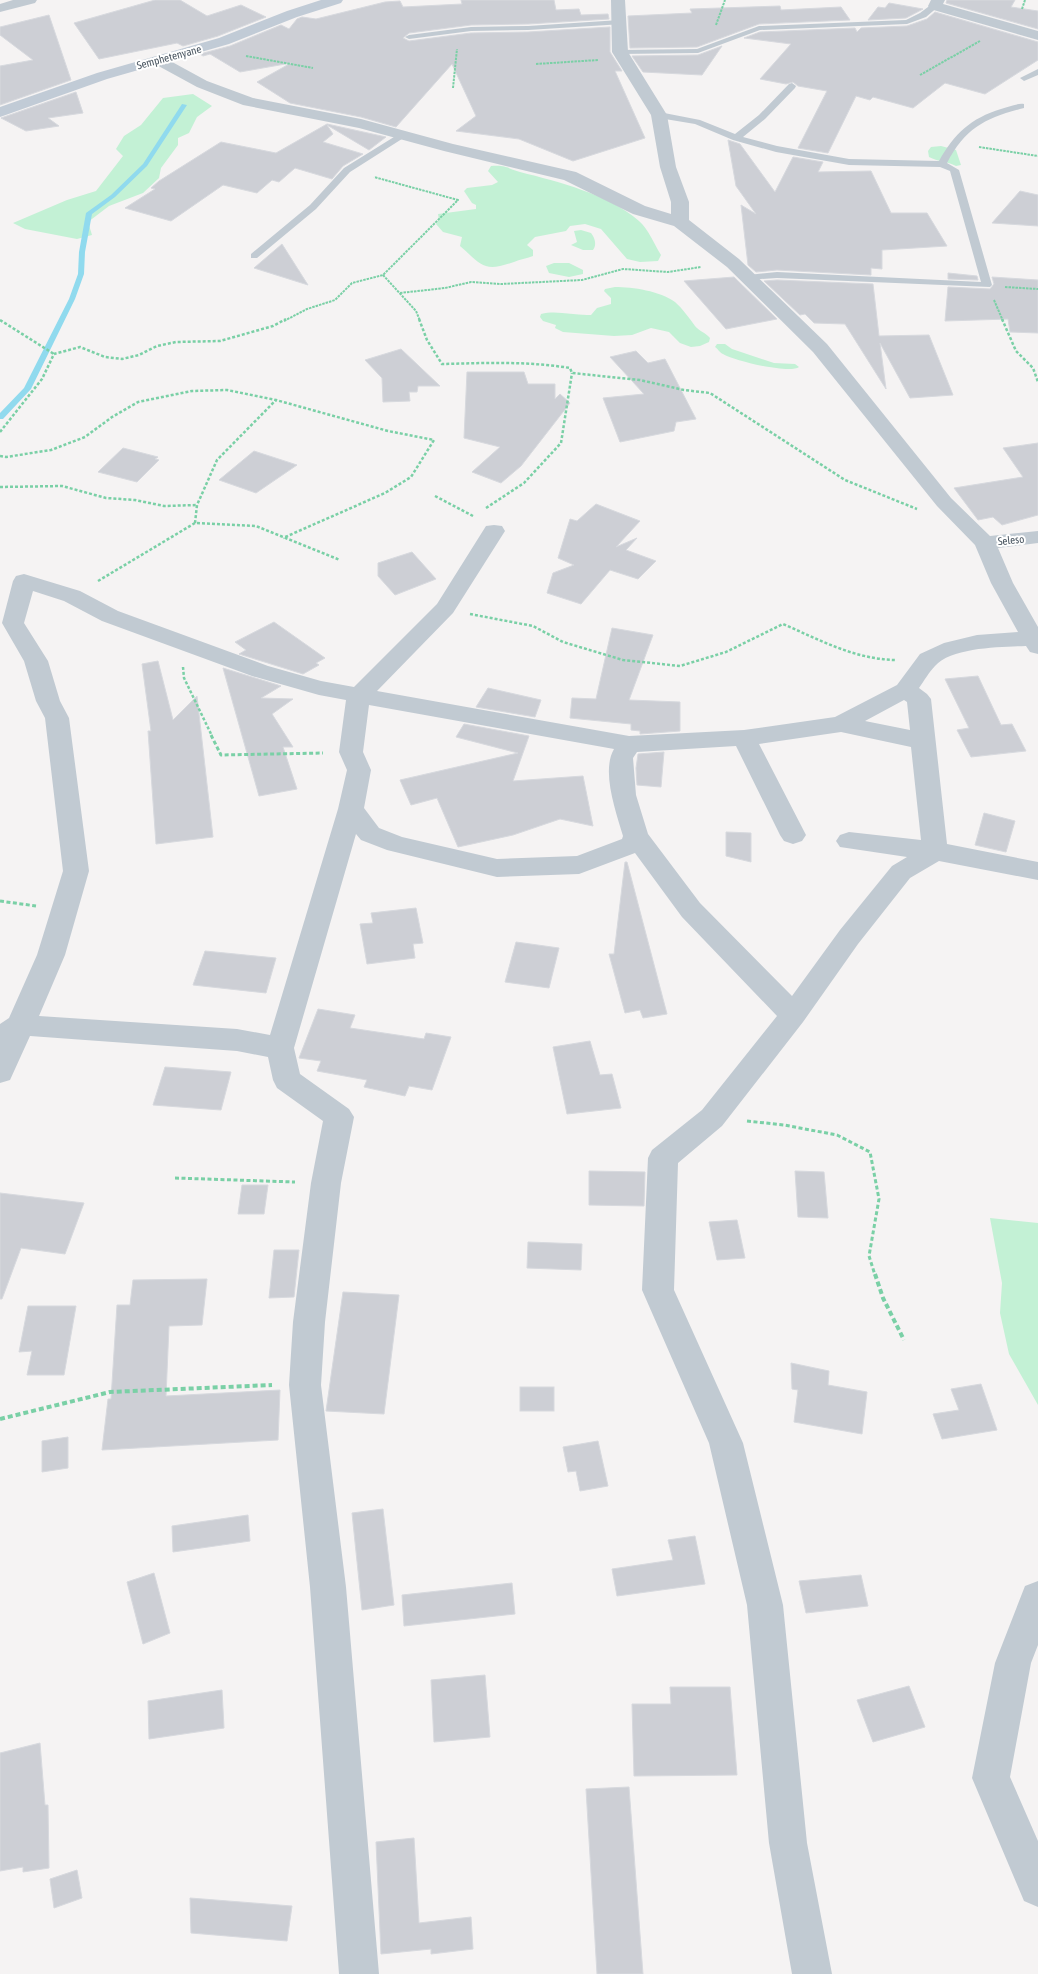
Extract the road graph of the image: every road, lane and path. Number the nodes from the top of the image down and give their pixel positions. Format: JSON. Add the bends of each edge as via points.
{"nodes":[{"id":1,"x":30,"y":0,"type":"edge"},
{"id":2,"x":336,"y":0,"type":"edge"},
{"id":3,"x":618,"y":0,"type":"edge"},
{"id":4,"x":936,"y":3,"type":"edge"},
{"id":5,"x":0,"y":8,"type":"edge"},
{"id":6,"x":620,"y":22,"type":"junction"},
{"id":7,"x":1007,"y":25,"type":"junction"},
{"id":8,"x":458,"y":31,"type":"junction"},
{"id":9,"x":1038,"y":36,"type":"edge"},
{"id":10,"x":409,"y":37,"type":"dead end"},
{"id":11,"x":622,"y":54,"type":"junction"},
{"id":12,"x":244,"y":56,"type":"dead end"},
{"id":13,"x":158,"y":60,"type":"junction"},
{"id":14,"x":536,"y":64,"type":"dead end"},
{"id":15,"x":313,"y":68,"type":"dead end"},
{"id":16,"x":1038,"y":72,"type":"edge"},
{"id":17,"x":920,"y":76,"type":"dead end"},
{"id":18,"x":1024,"y":78,"type":"dead end"},
{"id":19,"x":792,"y":86,"type":"dead end"},
{"id":20,"x":453,"y":88,"type":"dead end"},
{"id":21,"x":1021,"y":106,"type":"dead end"},
{"id":22,"x":0,"y":112,"type":"edge"},
{"id":23,"x":659,"y":115,"type":"junction"},
{"id":24,"x":402,"y":134,"type":"junction"},
{"id":25,"x":736,"y":138,"type":"junction"},
{"id":26,"x":954,"y":142,"type":"junction"},
{"id":27,"x":1038,"y":156,"type":"edge"},
{"id":28,"x":942,"y":164,"type":"junction"},
{"id":29,"x":347,"y":170,"type":"junction"},
{"id":30,"x":680,"y":222,"type":"junction"},
{"id":31,"x":254,"y":256,"type":"dead end"},
{"id":32,"x":732,"y":263,"type":"junction"},
{"id":33,"x":382,"y":275,"type":"junction"},
{"id":34,"x":748,"y":278,"type":"junction"},
{"id":35,"x":987,"y":285,"type":"junction"},
{"id":36,"x":1038,"y":290,"type":"edge"},
{"id":37,"x":400,"y":293,"type":"junction"},
{"id":38,"x":0,"y":320,"type":"edge"},
{"id":39,"x":54,"y":354,"type":"junction"},
{"id":40,"x":572,"y":373,"type":"junction"},
{"id":41,"x":1038,"y":382,"type":"edge"},
{"id":42,"x":276,"y":400,"type":"junction"},
{"id":43,"x":0,"y":432,"type":"edge"},
{"id":44,"x":0,"y":456,"type":"edge"},
{"id":45,"x":0,"y":488,"type":"edge"},
{"id":46,"x":435,"y":496,"type":"dead end"},
{"id":47,"x":197,"y":505,"type":"junction"},
{"id":48,"x":956,"y":515,"type":"junction"},
{"id":49,"x":195,"y":524,"type":"junction"},
{"id":50,"x":494,"y":531,"type":"dead end"},
{"id":51,"x":1038,"y":537,"type":"edge"},
{"id":52,"x":283,"y":538,"type":"junction"},
{"id":53,"x":984,"y":543,"type":"junction"},
{"id":54,"x":340,"y":560,"type":"dead end"},
{"id":55,"x":72,"y":596,"type":"junction"},
{"id":56,"x":445,"y":608,"type":"junction"},
{"id":57,"x":184,"y":642,"type":"junction"},
{"id":58,"x":1035,"y":643,"type":"edge"},
{"id":59,"x":928,"y":659,"type":"junction"},
{"id":60,"x":905,"y":690,"type":"junction"},
{"id":61,"x":358,"y":696,"type":"junction"},
{"id":62,"x":841,"y":724,"type":"junction"},
{"id":63,"x":744,"y":738,"type":"junction"},
{"id":64,"x":923,"y":741,"type":"junction"},
{"id":65,"x":628,"y":744,"type":"junction"},
{"id":66,"x":351,"y":752,"type":"junction"},
{"id":67,"x":351,"y":809,"type":"junction"},
{"id":68,"x":793,"y":835,"type":"dead end"},
{"id":69,"x":636,"y":836,"type":"junction"},
{"id":70,"x":849,"y":841,"type":"dead end"},
{"id":71,"x":935,"y":851,"type":"junction"},
{"id":72,"x":1038,"y":871,"type":"edge"},
{"id":73,"x":0,"y":901,"type":"edge"},
{"id":74,"x":64,"y":910,"type":"junction"},
{"id":75,"x":793,"y":1015,"type":"junction"},
{"id":76,"x":10,"y":1031,"type":"edge"},
{"id":77,"x":280,"y":1048,"type":"junction"},
{"id":78,"x":0,"y":1072,"type":"edge"},
{"id":79,"x":712,"y":1118,"type":"junction"},
{"id":80,"x":175,"y":1178,"type":"dead end"},
{"id":81,"x":326,"y":1183,"type":"junction"},
{"id":82,"x":904,"y":1340,"type":"dead end"},
{"id":83,"x":305,"y":1385,"type":"junction"},
{"id":84,"x":0,"y":1419,"type":"edge"},
{"id":85,"x":1038,"y":1598,"type":"edge"},
{"id":86,"x":1038,"y":1887,"type":"edge"},
{"id":87,"x":359,"y":1974,"type":"edge"},
{"id":88,"x":812,"y":1974,"type":"edge"}],
"edges":[{"from":1,"to":5,"type":"street"},
{"from":2,"to":13,"type":"main road","name":"Semphetenyane","via":[[224,41]]},
{"from":3,"to":6,"type":"street"},
{"from":4,"to":7,"type":"street"},
{"from":4,"to":11,"type":"lane","via":[[923,15],[907,22],[760,28],[698,51]]},
{"from":6,"to":8,"type":"lane"},
{"from":6,"to":11,"type":"street"},
{"from":7,"to":9,"type":"street"},
{"from":7,"to":17,"type":"path"},
{"from":8,"to":10,"type":"lane"},
{"from":8,"to":20,"type":"path"},
{"from":11,"to":14,"type":"path","via":[[601,60]]},
{"from":11,"to":23,"type":"street"},
{"from":12,"to":15,"type":"path"},
{"from":13,"to":22,"type":"main road","name":"Semphetenyane","via":[[83,82]]},
{"from":13,"to":24,"type":"street","via":[[202,84],[250,102]]},
{"from":16,"to":18,"type":"lane"},
{"from":19,"to":25,"type":"lane"},
{"from":21,"to":26,"type":"lane","via":[[975,122]]},
{"from":23,"to":25,"type":"lane","via":[[697,122]]},
{"from":23,"to":30,"type":"street","via":[[668,167],[680,202]]},
{"from":24,"to":29,"type":"lane"},
{"from":24,"to":30,"type":"street","via":[[570,176],[639,210]]},
{"from":25,"to":28,"type":"lane","via":[[776,149],[850,162]]},
{"from":26,"to":27,"type":"path"},
{"from":26,"to":28,"type":"lane"},
{"from":28,"to":35,"type":"lane","via":[[954,170]]},
{"from":29,"to":31,"type":"lane","via":[[313,207]]},
{"from":29,"to":33,"type":"path","via":[[458,200]]},
{"from":30,"to":32,"type":"street"},
{"from":32,"to":34,"type":"street"},
{"from":32,"to":37,"type":"path","via":[[668,272],[623,269],[582,280],[555,282],[471,282]]},
{"from":33,"to":37,"type":"path"},
{"from":33,"to":39,"type":"path","via":[[352,282],[335,300],[307,309],[273,326],[220,341],[176,342],[122,359],[80,347]]},
{"from":34,"to":35,"type":"lane","via":[[777,275]]},
{"from":34,"to":48,"type":"street","via":[[820,348]]},
{"from":35,"to":36,"type":"path"},
{"from":35,"to":41,"type":"path","via":[[1016,352],[1033,368]]},
{"from":37,"to":40,"type":"path","via":[[416,311],[427,340],[442,364],[522,361],[570,368]]},
{"from":38,"to":39,"type":"path"},
{"from":39,"to":43,"type":"path","via":[[42,379]]},
{"from":40,"to":46,"type":"path","via":[[561,443],[524,483],[473,517]]},
{"from":40,"to":48,"type":"path","via":[[640,380],[710,393],[845,480],[885,498],[937,515]]},
{"from":42,"to":44,"type":"path","via":[[227,390],[192,391],[138,402],[85,437],[51,450]]},
{"from":42,"to":47,"type":"path","via":[[217,460]]},
{"from":42,"to":52,"type":"path","via":[[434,440],[411,477],[385,494]]},
{"from":45,"to":47,"type":"path","via":[[62,486],[106,498],[164,506]]},
{"from":47,"to":49,"type":"path"},
{"from":48,"to":53,"type":"street"},
{"from":49,"to":52,"type":"path","via":[[256,526]]},
{"from":49,"to":55,"type":"path"},
{"from":50,"to":56,"type":"street"},
{"from":51,"to":53,"type":"street","name":"Seleso"},
{"from":52,"to":54,"type":"path"},
{"from":53,"to":58,"type":"street"},
{"from":55,"to":57,"type":"street","via":[[110,616]]},
{"from":55,"to":74,"type":"street","via":[[24,582],[13,623],[36,661],[48,701],[57,718],[76,870]]},
{"from":56,"to":59,"type":"path","via":[[533,626],[563,642],[623,660],[680,666],[726,652],[783,624],[862,657],[882,661]]},
{"from":56,"to":61,"type":"street"},
{"from":57,"to":61,"type":"street","via":[[260,671]]},
{"from":57,"to":66,"type":"path","via":[[184,678],[221,755]]},
{"from":58,"to":59,"type":"street","via":[[977,642],[952,648]]},
{"from":59,"to":60,"type":"street"},
{"from":60,"to":62,"type":"street"},
{"from":60,"to":64,"type":"street","via":[[919,699]]},
{"from":61,"to":65,"type":"street"},
{"from":61,"to":66,"type":"street"},
{"from":62,"to":63,"type":"street"},
{"from":62,"to":64,"type":"street"},
{"from":63,"to":65,"type":"street"},
{"from":63,"to":68,"type":"street"},
{"from":64,"to":71,"type":"street"},
{"from":65,"to":69,"type":"street","via":[[621,758],[624,796]]},
{"from":66,"to":67,"type":"street","via":[[359,770]]},
{"from":67,"to":69,"type":"street","via":[[370,834],[396,844],[497,868],[579,865],[631,845]]},
{"from":67,"to":77,"type":"street"},
{"from":69,"to":75,"type":"street","via":[[690,910]]},
{"from":70,"to":71,"type":"street"},
{"from":71,"to":72,"type":"street"},
{"from":71,"to":75,"type":"street","via":[[901,872]]},
{"from":73,"to":74,"type":"path"},
{"from":74,"to":76,"type":"street","via":[[51,954]]},
{"from":75,"to":79,"type":"street"},
{"from":76,"to":77,"type":"street","via":[[237,1040]]},
{"from":76,"to":78,"type":"street"},
{"from":77,"to":81,"type":"street","via":[[288,1080],[339,1117]]},
{"from":79,"to":82,"type":"path","via":[[784,1125],[837,1135],[870,1152],[879,1199],[869,1256],[883,1298]]},
{"from":79,"to":88,"type":"street","via":[[663,1158],[658,1290],[726,1443],[765,1605],[788,1844]]},
{"from":80,"to":81,"type":"path"},
{"from":81,"to":83,"type":"street","via":[[309,1322]]},
{"from":83,"to":84,"type":"path","via":[[110,1392]]},
{"from":83,"to":87,"type":"street","via":[[328,1587]]},
{"from":85,"to":86,"type":"street","via":[[1013,1663],[991,1778]]}]}
